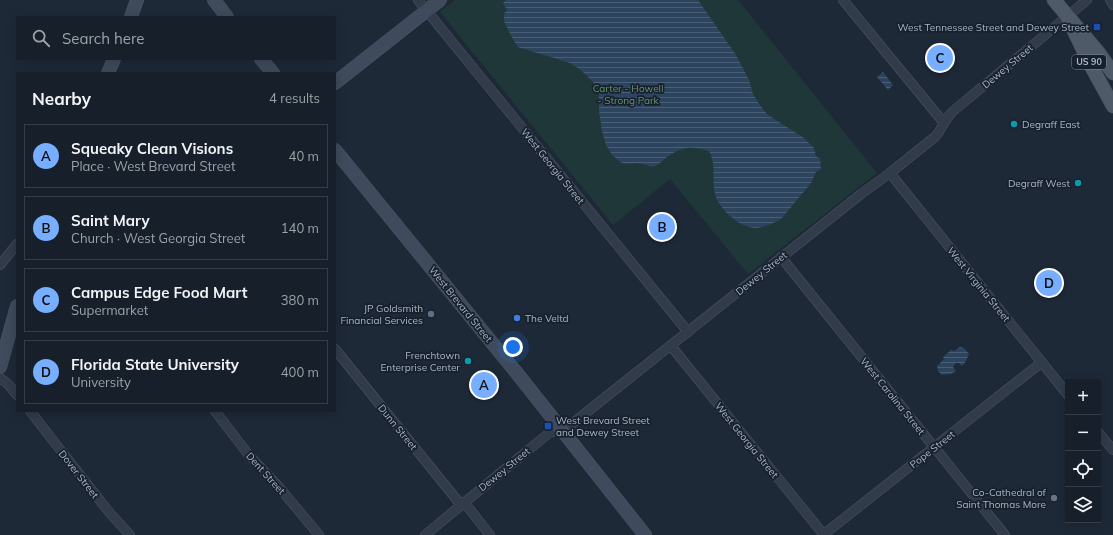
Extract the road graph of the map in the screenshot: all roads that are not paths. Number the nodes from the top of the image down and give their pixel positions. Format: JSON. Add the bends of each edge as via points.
{"nodes":[{"id":1,"x":138,"y":0,"type":"edge"},
{"id":2,"x":214,"y":0,"type":"edge"},
{"id":3,"x":418,"y":0,"type":"edge"},
{"id":4,"x":440,"y":0,"type":"edge"},
{"id":5,"x":843,"y":0,"type":"edge"},
{"id":6,"x":1054,"y":0,"type":"edge"},
{"id":7,"x":1087,"y":0,"type":"edge"},
{"id":8,"x":1110,"y":0,"type":"edge"},
{"id":9,"x":1113,"y":5,"type":"edge"},
{"id":10,"x":427,"y":10,"type":"junction"},
{"id":11,"x":131,"y":16,"type":"edge"},
{"id":12,"x":226,"y":16,"type":"edge"},
{"id":13,"x":1067,"y":16,"type":"junction"},
{"id":14,"x":114,"y":60,"type":"edge"},
{"id":15,"x":262,"y":60,"type":"edge"},
{"id":16,"x":108,"y":72,"type":"edge"},
{"id":17,"x":272,"y":72,"type":"edge"},
{"id":18,"x":1113,"y":73,"type":"edge"},
{"id":19,"x":336,"y":83,"type":"edge"},
{"id":20,"x":1113,"y":106,"type":"edge"},
{"id":21,"x":944,"y":122,"type":"junction"},
{"id":22,"x":336,"y":151,"type":"edge"},
{"id":23,"x":890,"y":173,"type":"junction"},
{"id":24,"x":16,"y":245,"type":"edge"},
{"id":25,"x":781,"y":257,"type":"junction"},
{"id":26,"x":0,"y":265,"type":"edge"},
{"id":27,"x":16,"y":310,"type":"edge"},
{"id":28,"x":688,"y":332,"type":"junction"},
{"id":29,"x":671,"y":346,"type":"junction"},
{"id":30,"x":336,"y":350,"type":"edge"},
{"id":31,"x":1042,"y":362,"type":"junction"},
{"id":32,"x":0,"y":367,"type":"edge"},
{"id":33,"x":0,"y":378,"type":"edge"},
{"id":34,"x":1065,"y":391,"type":"edge"},
{"id":35,"x":16,"y":394,"type":"edge"},
{"id":36,"x":31,"y":412,"type":"edge"},
{"id":37,"x":216,"y":412,"type":"edge"},
{"id":38,"x":560,"y":429,"type":"junction"},
{"id":39,"x":1101,"y":436,"type":"edge"},
{"id":40,"x":934,"y":447,"type":"junction"},
{"id":41,"x":1113,"y":450,"type":"edge"},
{"id":42,"x":463,"y":503,"type":"junction"},
{"id":43,"x":130,"y":535,"type":"edge"},
{"id":44,"x":319,"y":535,"type":"edge"},
{"id":45,"x":425,"y":535,"type":"edge"},
{"id":46,"x":490,"y":535,"type":"edge"},
{"id":47,"x":644,"y":535,"type":"edge"},
{"id":48,"x":823,"y":535,"type":"edge"},
{"id":49,"x":1004,"y":535,"type":"edge"}],
"edges":[{"from":1,"to":11,"type":"street"},
{"from":2,"to":12,"type":"street"},
{"from":3,"to":10,"type":"street","name":"West Georgia Street"},
{"from":4,"to":10,"type":"street"},
{"from":5,"to":21,"type":"street"},
{"from":6,"to":13,"type":"main road","number":"US 90"},
{"from":7,"to":13,"type":"street","name":"Dewey Street"},
{"from":8,"to":9,"type":"street"},
{"from":10,"to":19,"type":"street"},
{"from":10,"to":28,"type":"street","name":"West Georgia Street"},
{"from":13,"to":18,"type":"main road","number":"US 90"},
{"from":13,"to":20,"type":"main road","number":"US 90"},
{"from":13,"to":21,"type":"street","name":"Dewey Street","via":[[952,112]]},
{"from":14,"to":16,"type":"street"},
{"from":15,"to":17,"type":"street"},
{"from":21,"to":23,"type":"street","name":"Dewey Street","via":[[936,136]]},
{"from":22,"to":38,"type":"street","name":"West Brevard Street"},
{"from":23,"to":25,"type":"street","name":"Dewey Street"},
{"from":23,"to":31,"type":"street","name":"West Virginia Street"},
{"from":24,"to":26,"type":"street"},
{"from":25,"to":28,"type":"street","name":"Dewey Street"},
{"from":25,"to":40,"type":"street","name":"West Carolina Street"},
{"from":27,"to":32,"type":"street"},
{"from":28,"to":29,"type":"street","name":"Dewey Street"},
{"from":29,"to":38,"type":"street","name":"Dewey Street","via":[[568,427]]},
{"from":29,"to":48,"type":"street","name":"West Georgia Street"},
{"from":30,"to":42,"type":"street","name":"Dunn Street"},
{"from":31,"to":34,"type":"street","name":"West Virginia Street"},
{"from":31,"to":40,"type":"street","name":"Pope Street"},
{"from":33,"to":35,"type":"street"},
{"from":36,"to":43,"type":"street","name":"Dover Street"},
{"from":37,"to":44,"type":"street","name":"Dent Street","via":[[248,454]]},
{"from":38,"to":42,"type":"street","name":"Dewey Street","via":[[549,433]]},
{"from":38,"to":47,"type":"street","name":"West Brevard Street"},
{"from":39,"to":41,"type":"street"},
{"from":40,"to":48,"type":"street","name":"Pope Street"},
{"from":40,"to":49,"type":"street","name":"West Carolina Street"},
{"from":42,"to":45,"type":"street","name":"Dewey Street"},
{"from":42,"to":46,"type":"street","name":"Dunn Street"}]}
